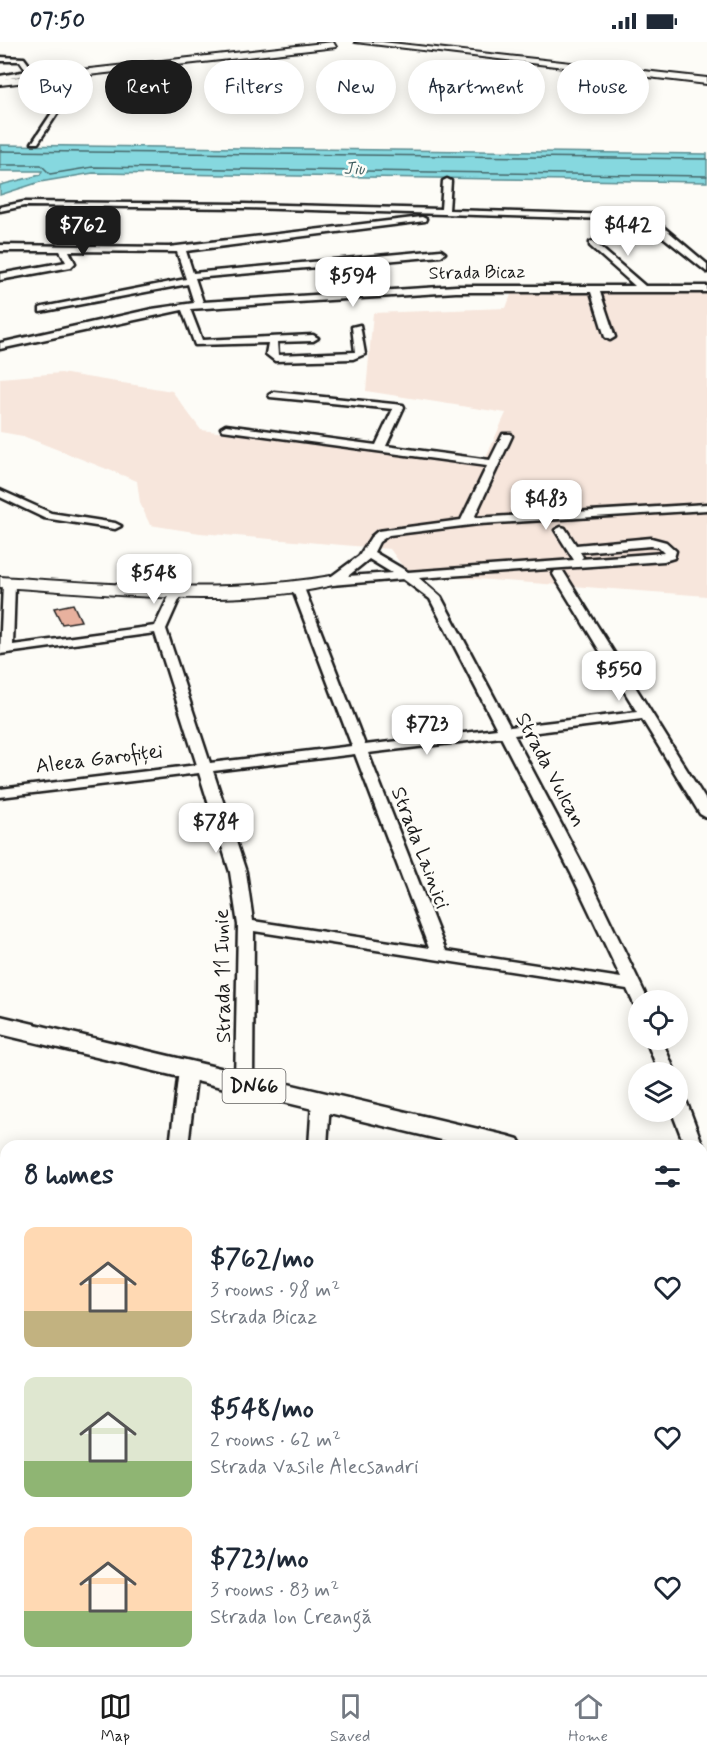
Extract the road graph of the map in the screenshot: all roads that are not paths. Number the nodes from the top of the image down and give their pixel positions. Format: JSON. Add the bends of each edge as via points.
{"nodes":[{"id":1,"x":316,"y":42,"type":"edge"},
{"id":2,"x":359,"y":42,"type":"edge"},
{"id":3,"x":338,"y":44,"type":"junction"},
{"id":4,"x":379,"y":45,"type":"junction"},
{"id":5,"x":286,"y":50,"type":"junction"},
{"id":6,"x":0,"y":59,"type":"edge"},
{"id":7,"x":23,"y":60,"type":"edge"},
{"id":8,"x":93,"y":72,"type":"edge"},
{"id":9,"x":18,"y":76,"type":"edge"},
{"id":10,"x":18,"y":79,"type":"edge"},
{"id":11,"x":0,"y":80,"type":"edge"},
{"id":12,"x":707,"y":81,"type":"edge"},
{"id":13,"x":53,"y":114,"type":"edge"},
{"id":14,"x":35,"y":141,"type":"dead end"},
{"id":15,"x":447,"y":181,"type":"dead end"},
{"id":16,"x":0,"y":209,"type":"edge"},
{"id":17,"x":445,"y":212,"type":"junction"},
{"id":18,"x":467,"y":212,"type":"junction"},
{"id":19,"x":593,"y":244,"type":"dead end"},
{"id":20,"x":0,"y":248,"type":"edge"},
{"id":21,"x":181,"y":249,"type":"junction"},
{"id":22,"x":64,"y":250,"type":"junction"},
{"id":23,"x":441,"y":253,"type":"dead end"},
{"id":24,"x":707,"y":269,"type":"edge"},
{"id":25,"x":0,"y":277,"type":"edge"},
{"id":26,"x":191,"y":279,"type":"junction"},
{"id":27,"x":707,"y":289,"type":"edge"},
{"id":28,"x":595,"y":290,"type":"junction"},
{"id":29,"x":644,"y":290,"type":"junction"},
{"id":30,"x":199,"y":305,"type":"junction"},
{"id":31,"x":185,"y":307,"type":"junction"},
{"id":32,"x":43,"y":310,"type":"dead end"},
{"id":33,"x":357,"y":327,"type":"dead end"},
{"id":34,"x":610,"y":337,"type":"dead end"},
{"id":35,"x":313,"y":338,"type":"dead end"},
{"id":36,"x":273,"y":340,"type":"junction"},
{"id":37,"x":0,"y":346,"type":"edge"},
{"id":38,"x":274,"y":395,"type":"dead end"},
{"id":39,"x":226,"y":428,"type":"dead end"},
{"id":40,"x":507,"y":436,"type":"dead end"},
{"id":41,"x":380,"y":448,"type":"junction"},
{"id":42,"x":493,"y":464,"type":"junction"},
{"id":43,"x":0,"y":493,"type":"edge"},
{"id":44,"x":707,"y":507,"type":"edge"},
{"id":45,"x":466,"y":522,"type":"junction"},
{"id":46,"x":116,"y":526,"type":"dead end"},
{"id":47,"x":561,"y":530,"type":"dead end"},
{"id":48,"x":573,"y":549,"type":"junction"},
{"id":49,"x":368,"y":553,"type":"junction"},
{"id":50,"x":580,"y":563,"type":"junction"},
{"id":51,"x":559,"y":574,"type":"dead end"},
{"id":52,"x":403,"y":577,"type":"junction"},
{"id":53,"x":331,"y":580,"type":"junction"},
{"id":54,"x":4,"y":583,"type":"edge"},
{"id":55,"x":298,"y":588,"type":"junction"},
{"id":56,"x":176,"y":593,"type":"junction"},
{"id":57,"x":160,"y":629,"type":"junction"},
{"id":58,"x":3,"y":649,"type":"edge"},
{"id":59,"x":645,"y":715,"type":"junction"},
{"id":60,"x":504,"y":732,"type":"junction"},
{"id":61,"x":359,"y":748,"type":"junction"},
{"id":62,"x":204,"y":766,"type":"junction"},
{"id":63,"x":0,"y":793,"type":"edge"},
{"id":64,"x":707,"y":814,"type":"edge"},
{"id":65,"x":246,"y":925,"type":"junction"},
{"id":66,"x":439,"y":954,"type":"junction"},
{"id":67,"x":634,"y":985,"type":"junction"},
{"id":68,"x":636,"y":990,"type":"edge"},
{"id":69,"x":0,"y":1025,"type":"edge"},
{"id":70,"x":188,"y":1070,"type":"junction"},
{"id":71,"x":244,"y":1084,"type":"junction"},
{"id":72,"x":321,"y":1102,"type":"junction"},
{"id":73,"x":685,"y":1122,"type":"edge"},
{"id":74,"x":180,"y":1140,"type":"edge"},
{"id":75,"x":318,"y":1140,"type":"edge"},
{"id":76,"x":482,"y":1140,"type":"edge"},
{"id":77,"x":692,"y":1140,"type":"edge"}],
"edges":[{"from":1,"to":3,"type":"main road"},
{"from":1,"to":5,"type":"main road"},
{"from":2,"to":4,"type":"main road"},
{"from":3,"to":4,"type":"main road"},
{"from":3,"to":5,"type":"main road"},
{"from":4,"to":12,"type":"main road"},
{"from":5,"to":8,"type":"main road"},
{"from":6,"to":7,"type":"street"},
{"from":9,"to":11,"type":"street"},
{"from":10,"to":11,"type":"main road"},
{"from":13,"to":14,"type":"street"},
{"from":15,"to":17,"type":"street"},
{"from":16,"to":17,"type":"street","via":[[24,204]]},
{"from":17,"to":18,"type":"street"},
{"from":18,"to":21,"type":"street"},
{"from":18,"to":24,"type":"street","via":[[644,218]]},
{"from":19,"to":29,"type":"street"},
{"from":20,"to":22,"type":"street"},
{"from":21,"to":22,"type":"street"},
{"from":21,"to":26,"type":"street"},
{"from":22,"to":25,"type":"street","via":[[71,263],[68,265]]},
{"from":23,"to":26,"type":"street"},
{"from":26,"to":30,"type":"street"},
{"from":26,"to":32,"type":"street"},
{"from":27,"to":29,"type":"street","name":"Strada Bicaz"},
{"from":28,"to":29,"type":"street","name":"Strada Bicaz"},
{"from":28,"to":30,"type":"street","name":"Strada Bicaz","via":[[438,289]]},
{"from":28,"to":34,"type":"street"},
{"from":30,"to":31,"type":"street","name":"Strada Bicaz"},
{"from":31,"to":36,"type":"street","via":[[198,343]]},
{"from":31,"to":37,"type":"street","name":"Strada Bicaz"},
{"from":33,"to":36,"type":"street","via":[[360,354],[353,356],[275,358],[271,354]]},
{"from":35,"to":36,"type":"street"},
{"from":38,"to":41,"type":"street","via":[[399,407]]},
{"from":39,"to":41,"type":"street"},
{"from":40,"to":42,"type":"street"},
{"from":41,"to":42,"type":"street"},
{"from":42,"to":45,"type":"street"},
{"from":43,"to":46,"type":"street","via":[[48,516]]},
{"from":44,"to":45,"type":"street"},
{"from":45,"to":49,"type":"street","via":[[381,534]]},
{"from":47,"to":48,"type":"street"},
{"from":48,"to":50,"type":"street"},
{"from":48,"to":50,"type":"street","via":[[651,542],[670,551],[664,557]]},
{"from":49,"to":52,"type":"street","name":"Strada Vulcan"},
{"from":49,"to":53,"type":"street"},
{"from":50,"to":52,"type":"street"},
{"from":51,"to":59,"type":"street"},
{"from":52,"to":53,"type":"street"},
{"from":52,"to":60,"type":"street","name":"Strada Vulcan","via":[[435,597]]},
{"from":53,"to":55,"type":"main road"},
{"from":54,"to":56,"type":"main road"},
{"from":54,"to":58,"type":"street"},
{"from":55,"to":56,"type":"main road"},
{"from":55,"to":61,"type":"street","name":"Strada Lainici"},
{"from":56,"to":57,"type":"street"},
{"from":57,"to":58,"type":"street"},
{"from":57,"to":62,"type":"street","name":"Strada 11 Iunie"},
{"from":59,"to":60,"type":"street","name":"Aleea Garofiței"},
{"from":59,"to":64,"type":"street"},
{"from":60,"to":61,"type":"street","name":"Aleea Garofiței"},
{"from":60,"to":67,"type":"street","name":"Strada Vulcan"},
{"from":61,"to":62,"type":"street","name":"Aleea Garofiței"},
{"from":61,"to":66,"type":"street","name":"Strada Lainici"},
{"from":62,"to":63,"type":"street","name":"Aleea Garofiței"},
{"from":62,"to":65,"type":"street","name":"Strada 11 Iunie","via":[[238,872]]},
{"from":65,"to":66,"type":"street"},
{"from":65,"to":71,"type":"street","name":"Strada 11 Iunie"},
{"from":66,"to":67,"type":"street"},
{"from":67,"to":68,"type":"street","name":"Strada Vulcan"},
{"from":69,"to":70,"type":"main road","number":"DN66"},
{"from":70,"to":71,"type":"main road","number":"DN66"},
{"from":70,"to":74,"type":"street"},
{"from":71,"to":72,"type":"main road","number":"DN66"},
{"from":72,"to":75,"type":"street"},
{"from":72,"to":76,"type":"main road","number":"DN66"},
{"from":73,"to":77,"type":"street"}]}
